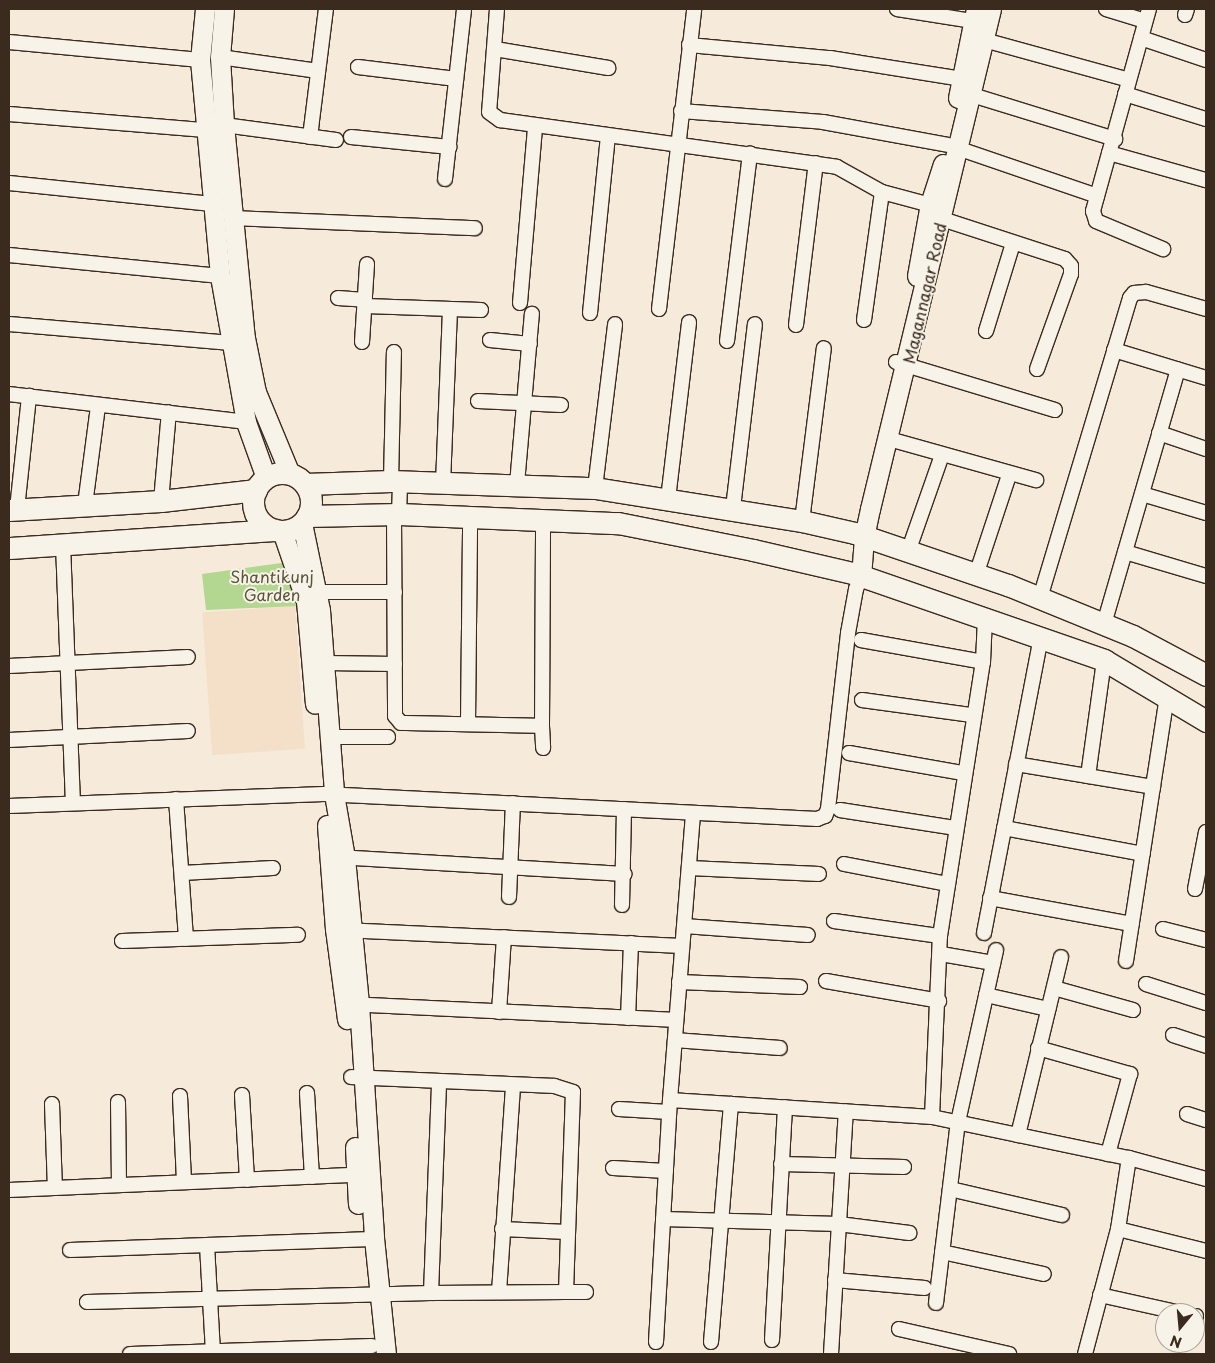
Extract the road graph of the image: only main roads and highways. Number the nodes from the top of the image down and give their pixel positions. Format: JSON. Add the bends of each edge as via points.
{"nodes":[{"id":1,"x":297,"y":479,"type":"junction"},
{"id":2,"x":261,"y":484,"type":"junction"},
{"id":3,"x":13,"y":510,"type":"edge"},
{"id":4,"x":305,"y":519,"type":"junction"},
{"id":5,"x":278,"y":531,"type":"junction"},
{"id":6,"x":9,"y":548,"type":"edge"},
{"id":7,"x":1206,"y":675,"type":"edge"},
{"id":8,"x":1206,"y":721,"type":"edge"}],
"edges":[{"from":1,"to":2,"type":"main road"},
{"from":1,"to":4,"type":"main road","via":[[312,504]]},
{"from":1,"to":7,"type":"main road","via":[[595,488],[802,521],[859,535],[1040,598],[1134,636]]},
{"from":2,"to":3,"type":"main road","via":[[161,501]]},
{"from":2,"to":5,"type":"main road","via":[[253,502],[256,514],[263,524]]},
{"from":4,"to":5,"type":"main road"},
{"from":4,"to":8,"type":"main road","via":[[396,514],[618,523],[857,580],[986,618],[1104,660]]},
{"from":5,"to":6,"type":"main road"}]}
